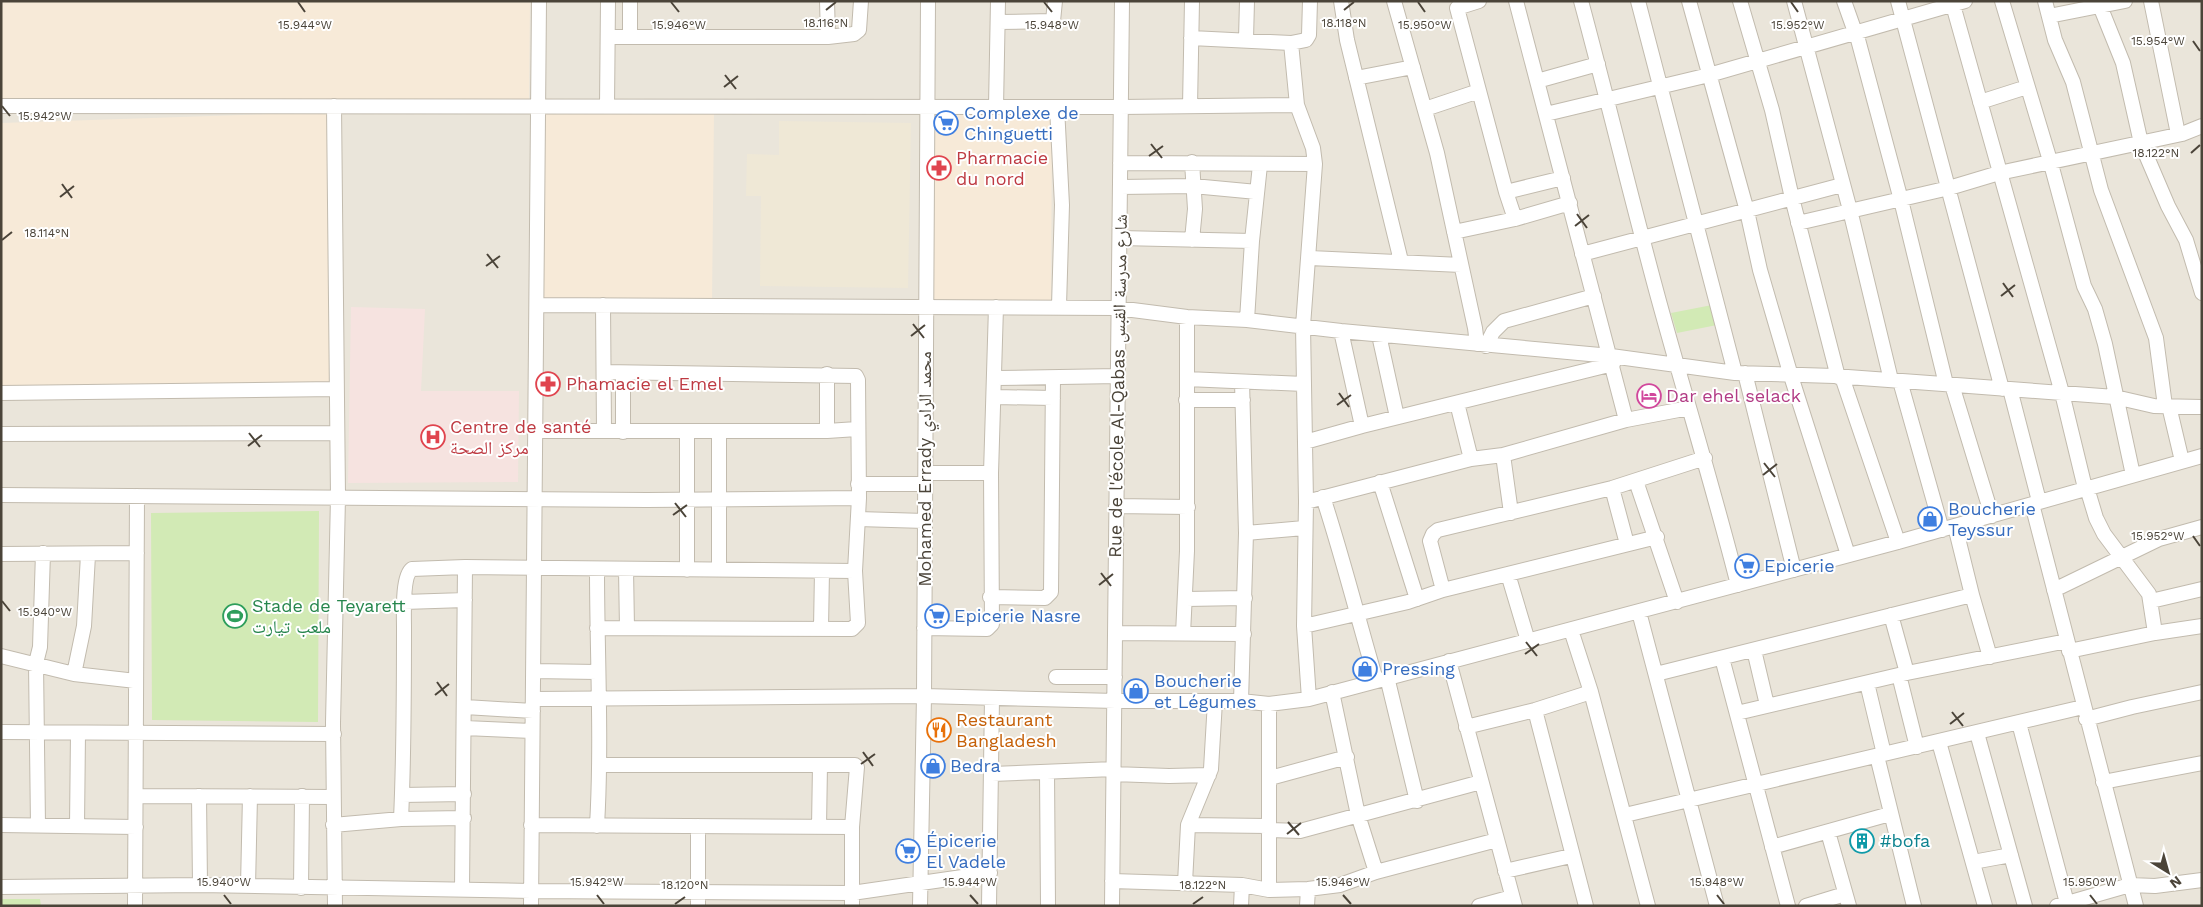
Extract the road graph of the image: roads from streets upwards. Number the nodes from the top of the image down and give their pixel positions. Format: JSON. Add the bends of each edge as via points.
{"nodes":[{"id":1,"x":539,"y":1,"type":"edge"},
{"id":2,"x":608,"y":1,"type":"edge"},
{"id":3,"x":630,"y":1,"type":"edge"},
{"id":4,"x":827,"y":1,"type":"edge"},
{"id":5,"x":861,"y":1,"type":"edge"},
{"id":6,"x":928,"y":1,"type":"edge"},
{"id":7,"x":998,"y":1,"type":"edge"},
{"id":8,"x":1055,"y":1,"type":"edge"},
{"id":9,"x":1122,"y":1,"type":"edge"},
{"id":10,"x":1192,"y":1,"type":"edge"},
{"id":11,"x":1247,"y":1,"type":"edge"},
{"id":12,"x":1310,"y":1,"type":"edge"},
{"id":13,"x":1341,"y":1,"type":"edge"},
{"id":14,"x":1394,"y":1,"type":"edge"},
{"id":15,"x":1479,"y":1,"type":"edge"},
{"id":16,"x":1516,"y":1,"type":"edge"},
{"id":17,"x":1581,"y":1,"type":"edge"},
{"id":18,"x":1638,"y":1,"type":"edge"},
{"id":19,"x":1689,"y":1,"type":"edge"},
{"id":20,"x":1740,"y":1,"type":"edge"},
{"id":21,"x":1794,"y":1,"type":"edge"},
{"id":22,"x":1844,"y":1,"type":"edge"},
{"id":23,"x":1898,"y":1,"type":"edge"},
{"id":24,"x":2002,"y":1,"type":"edge"},
{"id":25,"x":2045,"y":1,"type":"edge"},
{"id":26,"x":2125,"y":1,"type":"edge"},
{"id":27,"x":2151,"y":1,"type":"edge"},
{"id":28,"x":1953,"y":3,"type":"edge"},
{"id":29,"x":2099,"y":4,"type":"edge"},
{"id":30,"x":1456,"y":5,"type":"edge"},
{"id":31,"x":2049,"y":16,"type":"junction"},
{"id":32,"x":1903,"y":18,"type":"junction"},
{"id":33,"x":998,"y":22,"type":"junction"},
{"id":34,"x":1856,"y":32,"type":"junction"},
{"id":35,"x":630,"y":36,"type":"junction"},
{"id":36,"x":609,"y":37,"type":"junction"},
{"id":37,"x":828,"y":37,"type":"junction"},
{"id":38,"x":1191,"y":38,"type":"junction"},
{"id":39,"x":1246,"y":39,"type":"junction"},
{"id":40,"x":1291,"y":43,"type":"junction"},
{"id":41,"x":1807,"y":46,"type":"junction"},
{"id":42,"x":1756,"y":61,"type":"junction"},
{"id":43,"x":1598,"y":64,"type":"junction"},
{"id":44,"x":1413,"y":67,"type":"junction"},
{"id":45,"x":1709,"y":75,"type":"junction"},
{"id":46,"x":1356,"y":78,"type":"junction"},
{"id":47,"x":1538,"y":81,"type":"junction"},
{"id":48,"x":2027,"y":86,"type":"junction"},
{"id":49,"x":1660,"y":88,"type":"junction"},
{"id":50,"x":1479,"y":91,"type":"junction"},
{"id":51,"x":1608,"y":100,"type":"junction"},
{"id":52,"x":1980,"y":102,"type":"junction"},
{"id":53,"x":1298,"y":104,"type":"junction"},
{"id":54,"x":1,"y":106,"type":"edge"},
{"id":55,"x":334,"y":106,"type":"junction"},
{"id":56,"x":538,"y":106,"type":"junction"},
{"id":57,"x":608,"y":106,"type":"junction"},
{"id":58,"x":926,"y":106,"type":"junction"},
{"id":59,"x":996,"y":106,"type":"junction"},
{"id":60,"x":1057,"y":106,"type":"junction"},
{"id":61,"x":1120,"y":106,"type":"junction"},
{"id":62,"x":1190,"y":106,"type":"junction"},
{"id":63,"x":1425,"y":109,"type":"junction"},
{"id":64,"x":1546,"y":114,"type":"junction"},
{"id":65,"x":2202,"y":126,"type":"edge"},
{"id":66,"x":2178,"y":134,"type":"junction"},
{"id":67,"x":2141,"y":143,"type":"junction"},
{"id":68,"x":2090,"y":155,"type":"junction"},
{"id":69,"x":1192,"y":162,"type":"junction"},
{"id":70,"x":1120,"y":163,"type":"junction"},
{"id":71,"x":1315,"y":164,"type":"junction"},
{"id":72,"x":2050,"y":164,"type":"junction"},
{"id":73,"x":1260,"y":165,"type":"junction"},
{"id":74,"x":1999,"y":173,"type":"junction"},
{"id":75,"x":1564,"y":178,"type":"junction"},
{"id":76,"x":1842,"y":185,"type":"junction"},
{"id":77,"x":1193,"y":186,"type":"junction"},
{"id":78,"x":1120,"y":187,"type":"junction"},
{"id":79,"x":1949,"y":188,"type":"junction"},
{"id":80,"x":1257,"y":192,"type":"junction"},
{"id":81,"x":1506,"y":192,"type":"junction"},
{"id":82,"x":1792,"y":198,"type":"junction"},
{"id":83,"x":1901,"y":200,"type":"junction"},
{"id":84,"x":1570,"y":203,"type":"junction"},
{"id":85,"x":1850,"y":210,"type":"junction"},
{"id":86,"x":1747,"y":211,"type":"junction"},
{"id":87,"x":1515,"y":219,"type":"junction"},
{"id":88,"x":1798,"y":223,"type":"junction"},
{"id":89,"x":1695,"y":224,"type":"junction"},
{"id":90,"x":1454,"y":232,"type":"junction"},
{"id":91,"x":1120,"y":238,"type":"junction"},
{"id":92,"x":1642,"y":239,"type":"junction"},
{"id":93,"x":1192,"y":240,"type":"junction"},
{"id":94,"x":1252,"y":241,"type":"junction"},
{"id":95,"x":1582,"y":254,"type":"junction"},
{"id":96,"x":1310,"y":258,"type":"junction"},
{"id":97,"x":1401,"y":262,"type":"junction"},
{"id":98,"x":1461,"y":265,"type":"junction"},
{"id":99,"x":2202,"y":293,"type":"edge"},
{"id":100,"x":1594,"y":296,"type":"junction"},
{"id":101,"x":537,"y":305,"type":"junction"},
{"id":102,"x":603,"y":306,"type":"junction"},
{"id":103,"x":1059,"y":306,"type":"junction"},
{"id":104,"x":925,"y":307,"type":"junction"},
{"id":105,"x":996,"y":307,"type":"junction"},
{"id":106,"x":1118,"y":308,"type":"junction"},
{"id":107,"x":1187,"y":317,"type":"junction"},
{"id":108,"x":1247,"y":320,"type":"junction"},
{"id":109,"x":1303,"y":326,"type":"junction"},
{"id":110,"x":1341,"y":331,"type":"junction"},
{"id":111,"x":1380,"y":335,"type":"junction"},
{"id":112,"x":1481,"y":345,"type":"junction"},
{"id":113,"x":1612,"y":360,"type":"junction"},
{"id":114,"x":1676,"y":364,"type":"junction"},
{"id":115,"x":604,"y":372,"type":"junction"},
{"id":116,"x":623,"y":373,"type":"junction"},
{"id":117,"x":1740,"y":373,"type":"junction"},
{"id":118,"x":827,"y":374,"type":"junction"},
{"id":119,"x":1118,"y":376,"type":"junction"},
{"id":120,"x":1791,"y":376,"type":"junction"},
{"id":121,"x":1840,"y":377,"type":"junction"},
{"id":122,"x":996,"y":378,"type":"junction"},
{"id":123,"x":1053,"y":378,"type":"junction"},
{"id":124,"x":1186,"y":379,"type":"junction"},
{"id":125,"x":1896,"y":381,"type":"junction"},
{"id":126,"x":1242,"y":382,"type":"junction"},
{"id":127,"x":1304,"y":384,"type":"junction"},
{"id":128,"x":1949,"y":385,"type":"junction"},
{"id":129,"x":337,"y":388,"type":"junction"},
{"id":130,"x":2006,"y":389,"type":"junction"},
{"id":131,"x":1,"y":393,"type":"edge"},
{"id":132,"x":2062,"y":393,"type":"junction"},
{"id":133,"x":995,"y":397,"type":"junction"},
{"id":134,"x":2115,"y":397,"type":"junction"},
{"id":135,"x":1053,"y":398,"type":"junction"},
{"id":136,"x":1186,"y":400,"type":"junction"},
{"id":137,"x":1243,"y":400,"type":"junction"},
{"id":138,"x":1457,"y":404,"type":"junction"},
{"id":139,"x":2167,"y":406,"type":"junction"},
{"id":140,"x":2202,"y":407,"type":"edge"},
{"id":141,"x":1689,"y":408,"type":"junction"},
{"id":142,"x":1397,"y":417,"type":"junction"},
{"id":143,"x":1626,"y":420,"type":"junction"},
{"id":144,"x":1362,"y":426,"type":"junction"},
{"id":145,"x":857,"y":429,"type":"junction"},
{"id":146,"x":536,"y":431,"type":"junction"},
{"id":147,"x":604,"y":431,"type":"junction"},
{"id":148,"x":623,"y":432,"type":"junction"},
{"id":149,"x":687,"y":432,"type":"junction"},
{"id":150,"x":719,"y":432,"type":"junction"},
{"id":151,"x":827,"y":432,"type":"junction"},
{"id":152,"x":337,"y":433,"type":"junction"},
{"id":153,"x":1,"y":434,"type":"edge"},
{"id":154,"x":1305,"y":442,"type":"junction"},
{"id":155,"x":1503,"y":455,"type":"junction"},
{"id":156,"x":2202,"y":456,"type":"edge"},
{"id":157,"x":1705,"y":458,"type":"junction"},
{"id":158,"x":1471,"y":459,"type":"junction"},
{"id":159,"x":2182,"y":461,"type":"junction"},
{"id":160,"x":991,"y":474,"type":"junction"},
{"id":161,"x":2133,"y":475,"type":"junction"},
{"id":162,"x":925,"y":478,"type":"junction"},
{"id":163,"x":1636,"y":481,"type":"junction"},
{"id":164,"x":1380,"y":482,"type":"junction"},
{"id":165,"x":1612,"y":488,"type":"junction"},
{"id":166,"x":2086,"y":488,"type":"junction"},
{"id":167,"x":859,"y":491,"type":"junction"},
{"id":168,"x":1,"y":495,"type":"edge"},
{"id":169,"x":137,"y":496,"type":"junction"},
{"id":170,"x":338,"y":497,"type":"junction"},
{"id":171,"x":1323,"y":497,"type":"junction"},
{"id":172,"x":535,"y":498,"type":"junction"},
{"id":173,"x":687,"y":498,"type":"junction"},
{"id":174,"x":719,"y":498,"type":"junction"},
{"id":175,"x":1306,"y":502,"type":"junction"},
{"id":176,"x":2035,"y":502,"type":"junction"},
{"id":177,"x":1116,"y":506,"type":"junction"},
{"id":178,"x":1188,"y":507,"type":"junction"},
{"id":179,"x":1511,"y":512,"type":"junction"},
{"id":180,"x":1992,"y":516,"type":"junction"},
{"id":181,"x":858,"y":519,"type":"junction"},
{"id":182,"x":925,"y":521,"type":"junction"},
{"id":183,"x":2202,"y":527,"type":"edge"},
{"id":184,"x":1304,"y":528,"type":"junction"},
{"id":185,"x":1949,"y":528,"type":"junction"},
{"id":186,"x":1246,"y":533,"type":"junction"},
{"id":187,"x":1657,"y":537,"type":"junction"},
{"id":188,"x":1898,"y":542,"type":"junction"},
{"id":189,"x":1627,"y":544,"type":"junction"},
{"id":190,"x":43,"y":553,"type":"junction"},
{"id":191,"x":137,"y":553,"type":"junction"},
{"id":192,"x":1,"y":554,"type":"edge"},
{"id":193,"x":88,"y":555,"type":"junction"},
{"id":194,"x":1848,"y":555,"type":"junction"},
{"id":195,"x":2122,"y":558,"type":"junction"},
{"id":196,"x":465,"y":567,"type":"junction"},
{"id":197,"x":534,"y":568,"type":"junction"},
{"id":198,"x":597,"y":569,"type":"junction"},
{"id":199,"x":626,"y":569,"type":"junction"},
{"id":200,"x":687,"y":570,"type":"junction"},
{"id":201,"x":719,"y":570,"type":"junction"},
{"id":202,"x":1794,"y":570,"type":"junction"},
{"id":203,"x":822,"y":571,"type":"junction"},
{"id":204,"x":855,"y":571,"type":"junction"},
{"id":205,"x":1508,"y":574,"type":"junction"},
{"id":206,"x":1738,"y":585,"type":"junction"},
{"id":207,"x":2202,"y":589,"type":"edge"},
{"id":208,"x":1443,"y":590,"type":"junction"},
{"id":209,"x":2054,"y":590,"type":"junction"},
{"id":210,"x":1972,"y":595,"type":"junction"},
{"id":211,"x":990,"y":597,"type":"junction"},
{"id":212,"x":1245,"y":598,"type":"junction"},
{"id":213,"x":1186,"y":599,"type":"junction"},
{"id":214,"x":1417,"y":599,"type":"junction"},
{"id":215,"x":465,"y":600,"type":"junction"},
{"id":216,"x":2151,"y":601,"type":"junction"},
{"id":217,"x":404,"y":602,"type":"junction"},
{"id":218,"x":1677,"y":602,"type":"junction"},
{"id":219,"x":1639,"y":612,"type":"junction"},
{"id":220,"x":1356,"y":615,"type":"junction"},
{"id":221,"x":1891,"y":615,"type":"junction"},
{"id":222,"x":1304,"y":626,"type":"junction"},
{"id":223,"x":2202,"y":626,"type":"edge"},
{"id":224,"x":597,"y":628,"type":"junction"},
{"id":225,"x":627,"y":628,"type":"junction"},
{"id":226,"x":821,"y":628,"type":"junction"},
{"id":227,"x":924,"y":628,"type":"junction"},
{"id":228,"x":1571,"y":630,"type":"junction"},
{"id":229,"x":1115,"y":633,"type":"junction"},
{"id":230,"x":2156,"y":633,"type":"junction"},
{"id":231,"x":1183,"y":634,"type":"junction"},
{"id":232,"x":1244,"y":634,"type":"junction"},
{"id":233,"x":1528,"y":641,"type":"junction"},
{"id":234,"x":2068,"y":646,"type":"junction"},
{"id":235,"x":1754,"y":650,"type":"junction"},
{"id":236,"x":1,"y":656,"type":"edge"},
{"id":237,"x":1990,"y":657,"type":"junction"},
{"id":238,"x":1722,"y":658,"type":"junction"},
{"id":239,"x":1449,"y":661,"type":"junction"},
{"id":240,"x":36,"y":663,"type":"junction"},
{"id":241,"x":533,"y":671,"type":"junction"},
{"id":242,"x":597,"y":672,"type":"junction"},
{"id":243,"x":74,"y":674,"type":"junction"},
{"id":244,"x":1656,"y":674,"type":"junction"},
{"id":245,"x":1903,"y":674,"type":"junction"},
{"id":246,"x":1056,"y":677,"type":"dead end"},
{"id":247,"x":1115,"y":677,"type":"junction"},
{"id":248,"x":1382,"y":678,"type":"junction"},
{"id":249,"x":136,"y":681,"type":"junction"},
{"id":250,"x":1867,"y":683,"type":"junction"},
{"id":251,"x":1332,"y":692,"type":"junction"},
{"id":252,"x":1591,"y":692,"type":"junction"},
{"id":253,"x":2202,"y":692,"type":"edge"},
{"id":254,"x":924,"y":696,"type":"junction"},
{"id":255,"x":992,"y":698,"type":"junction"},
{"id":256,"x":600,"y":699,"type":"junction"},
{"id":257,"x":1309,"y":699,"type":"junction"},
{"id":258,"x":1116,"y":701,"type":"junction"},
{"id":259,"x":1215,"y":701,"type":"junction"},
{"id":260,"x":1241,"y":701,"type":"junction"},
{"id":261,"x":1269,"y":704,"type":"junction"},
{"id":262,"x":533,"y":705,"type":"junction"},
{"id":263,"x":1767,"y":705,"type":"junction"},
{"id":264,"x":465,"y":707,"type":"junction"},
{"id":265,"x":1536,"y":710,"type":"junction"},
{"id":266,"x":1737,"y":713,"type":"junction"},
{"id":267,"x":2085,"y":713,"type":"junction"},
{"id":268,"x":2019,"y":724,"type":"junction"},
{"id":269,"x":1466,"y":727,"type":"junction"},
{"id":270,"x":465,"y":728,"type":"junction"},
{"id":271,"x":532,"y":731,"type":"junction"},
{"id":272,"x":1,"y":732,"type":"edge"},
{"id":273,"x":36,"y":733,"type":"junction"},
{"id":274,"x":78,"y":733,"type":"junction"},
{"id":275,"x":136,"y":733,"type":"junction"},
{"id":276,"x":1977,"y":733,"type":"junction"},
{"id":277,"x":334,"y":734,"type":"junction"},
{"id":278,"x":1939,"y":742,"type":"junction"},
{"id":279,"x":1917,"y":747,"type":"junction"},
{"id":280,"x":1880,"y":755,"type":"junction"},
{"id":281,"x":1347,"y":757,"type":"junction"},
{"id":282,"x":2202,"y":763,"type":"edge"},
{"id":283,"x":600,"y":765,"type":"junction"},
{"id":284,"x":820,"y":765,"type":"junction"},
{"id":285,"x":1114,"y":771,"type":"junction"},
{"id":286,"x":1047,"y":772,"type":"junction"},
{"id":287,"x":992,"y":774,"type":"junction"},
{"id":288,"x":1209,"y":775,"type":"junction"},
{"id":289,"x":1270,"y":778,"type":"junction"},
{"id":290,"x":1481,"y":782,"type":"junction"},
{"id":291,"x":2104,"y":782,"type":"junction"},
{"id":292,"x":1755,"y":784,"type":"junction"},
{"id":293,"x":464,"y":794,"type":"junction"},
{"id":294,"x":136,"y":796,"type":"junction"},
{"id":295,"x":199,"y":796,"type":"junction"},
{"id":296,"x":250,"y":796,"type":"junction"},
{"id":297,"x":302,"y":796,"type":"junction"},
{"id":298,"x":402,"y":796,"type":"junction"},
{"id":299,"x":333,"y":797,"type":"junction"},
{"id":300,"x":1689,"y":798,"type":"junction"},
{"id":301,"x":1417,"y":801,"type":"junction"},
{"id":302,"x":1890,"y":814,"type":"junction"},
{"id":303,"x":1358,"y":815,"type":"junction"},
{"id":304,"x":1625,"y":815,"type":"junction"},
{"id":305,"x":464,"y":818,"type":"junction"},
{"id":306,"x":401,"y":819,"type":"junction"},
{"id":307,"x":1,"y":825,"type":"edge"},
{"id":308,"x":333,"y":825,"type":"junction"},
{"id":309,"x":532,"y":825,"type":"junction"},
{"id":310,"x":1188,"y":825,"type":"junction"},
{"id":311,"x":38,"y":826,"type":"junction"},
{"id":312,"x":77,"y":826,"type":"junction"},
{"id":313,"x":597,"y":826,"type":"junction"},
{"id":314,"x":698,"y":826,"type":"junction"},
{"id":315,"x":136,"y":827,"type":"junction"},
{"id":316,"x":819,"y":827,"type":"junction"},
{"id":317,"x":852,"y":827,"type":"junction"},
{"id":318,"x":1268,"y":828,"type":"junction"},
{"id":319,"x":1828,"y":832,"type":"junction"},
{"id":320,"x":1497,"y":840,"type":"junction"},
{"id":321,"x":1772,"y":847,"type":"junction"},
{"id":322,"x":2011,"y":855,"type":"junction"},
{"id":323,"x":1571,"y":856,"type":"junction"},
{"id":324,"x":1973,"y":862,"type":"junction"},
{"id":325,"x":1505,"y":871,"type":"junction"},
{"id":326,"x":1376,"y":872,"type":"junction"},
{"id":327,"x":990,"y":873,"type":"junction"},
{"id":328,"x":2202,"y":880,"type":"edge"},
{"id":329,"x":1112,"y":881,"type":"junction"},
{"id":330,"x":920,"y":882,"type":"junction"},
{"id":331,"x":1185,"y":883,"type":"junction"},
{"id":332,"x":200,"y":885,"type":"junction"},
{"id":333,"x":1242,"y":885,"type":"junction"},
{"id":334,"x":2130,"y":885,"type":"junction"},
{"id":335,"x":136,"y":886,"type":"junction"},
{"id":336,"x":248,"y":886,"type":"junction"},
{"id":337,"x":1,"y":887,"type":"edge"},
{"id":338,"x":301,"y":888,"type":"junction"},
{"id":339,"x":335,"y":888,"type":"junction"},
{"id":340,"x":1308,"y":889,"type":"junction"},
{"id":341,"x":462,"y":890,"type":"junction"},
{"id":342,"x":1269,"y":890,"type":"junction"},
{"id":343,"x":531,"y":891,"type":"junction"},
{"id":344,"x":698,"y":899,"type":"edge"},
{"id":345,"x":852,"y":900,"type":"edge"},
{"id":346,"x":1847,"y":900,"type":"edge"},
{"id":347,"x":1514,"y":901,"type":"edge"},
{"id":348,"x":2062,"y":904,"type":"edge"},
{"id":349,"x":135,"y":906,"type":"edge"},
{"id":350,"x":335,"y":906,"type":"edge"},
{"id":351,"x":531,"y":906,"type":"edge"},
{"id":352,"x":920,"y":906,"type":"edge"},
{"id":353,"x":989,"y":906,"type":"edge"},
{"id":354,"x":1048,"y":906,"type":"edge"},
{"id":355,"x":1112,"y":906,"type":"edge"},
{"id":356,"x":1241,"y":906,"type":"edge"},
{"id":357,"x":1307,"y":906,"type":"edge"},
{"id":358,"x":1479,"y":906,"type":"edge"},
{"id":359,"x":1586,"y":906,"type":"edge"},
{"id":360,"x":1648,"y":906,"type":"edge"},
{"id":361,"x":1717,"y":906,"type":"edge"},
{"id":362,"x":1788,"y":906,"type":"edge"},
{"id":363,"x":1806,"y":906,"type":"edge"},
{"id":364,"x":1914,"y":906,"type":"edge"},
{"id":365,"x":1985,"y":906,"type":"edge"},
{"id":366,"x":2025,"y":906,"type":"edge"},
{"id":367,"x":2136,"y":906,"type":"edge"}],
"edges":[{"from":1,"to":56,"type":"street"},
{"from":2,"to":36,"type":"street"},
{"from":3,"to":35,"type":"street"},
{"from":4,"to":37,"type":"street"},
{"from":5,"to":37,"type":"street","via":[[858,32]]},
{"from":6,"to":58,"type":"street","name":"Mohamed Errady محمد الرادي"},
{"from":7,"to":33,"type":"street"},
{"from":8,"to":33,"type":"street","via":[[1053,21]]},
{"from":9,"to":61,"type":"street","name":"Rue de l'école Al-Qabas شارع مدرسة القبس"},
{"from":10,"to":38,"type":"street"},
{"from":11,"to":39,"type":"street"},
{"from":12,"to":40,"type":"street","via":[[1308,38]]},
{"from":13,"to":46,"type":"street"},
{"from":14,"to":44,"type":"street"},
{"from":15,"to":30,"type":"street"},
{"from":16,"to":47,"type":"street"},
{"from":17,"to":43,"type":"street"},
{"from":18,"to":49,"type":"street"},
{"from":19,"to":45,"type":"street"},
{"from":20,"to":42,"type":"street"},
{"from":21,"to":41,"type":"street"},
{"from":22,"to":34,"type":"street"},
{"from":23,"to":32,"type":"street"},
{"from":24,"to":48,"type":"street"},
{"from":25,"to":31,"type":"street"},
{"from":26,"to":29,"type":"street"},
{"from":27,"to":66,"type":"street"},
{"from":28,"to":32,"type":"street"},
{"from":28,"to":52,"type":"street"},
{"from":29,"to":31,"type":"street"},
{"from":29,"to":67,"type":"street","via":[[2123,63]]},
{"from":30,"to":50,"type":"street"},
{"from":31,"to":68,"type":"street","via":[[2055,40],[2073,82]]},
{"from":32,"to":34,"type":"street"},
{"from":32,"to":79,"type":"street"},
{"from":33,"to":59,"type":"street"},
{"from":34,"to":41,"type":"street"},
{"from":34,"to":83,"type":"street"},
{"from":35,"to":36,"type":"street"},
{"from":35,"to":37,"type":"street"},
{"from":36,"to":57,"type":"street"},
{"from":38,"to":39,"type":"street"},
{"from":38,"to":62,"type":"street"},
{"from":39,"to":40,"type":"street"},
{"from":40,"to":53,"type":"street"},
{"from":41,"to":42,"type":"street"},
{"from":41,"to":76,"type":"street"},
{"from":42,"to":45,"type":"street"},
{"from":42,"to":82,"type":"street","via":[[1772,110]]},
{"from":43,"to":47,"type":"street"},
{"from":43,"to":51,"type":"street"},
{"from":44,"to":46,"type":"street"},
{"from":44,"to":63,"type":"street"},
{"from":45,"to":49,"type":"street"},
{"from":45,"to":86,"type":"street"},
{"from":46,"to":97,"type":"street"},
{"from":47,"to":64,"type":"street"},
{"from":48,"to":52,"type":"street"},
{"from":48,"to":72,"type":"street"},
{"from":49,"to":51,"type":"street"},
{"from":49,"to":89,"type":"street"},
{"from":50,"to":63,"type":"street"},
{"from":50,"to":81,"type":"street"},
{"from":51,"to":64,"type":"street"},
{"from":51,"to":92,"type":"street"},
{"from":52,"to":74,"type":"street"},
{"from":53,"to":62,"type":"street"},
{"from":53,"to":71,"type":"street"},
{"from":54,"to":55,"type":"street"},
{"from":55,"to":56,"type":"street"},
{"from":55,"to":129,"type":"street"},
{"from":56,"to":57,"type":"street"},
{"from":56,"to":101,"type":"street"},
{"from":57,"to":58,"type":"street"},
{"from":58,"to":59,"type":"street"},
{"from":58,"to":104,"type":"street","name":"Mohamed Errady محمد الرادي"},
{"from":59,"to":60,"type":"street"},
{"from":60,"to":61,"type":"street"},
{"from":60,"to":103,"type":"street","via":[[1062,205]]},
{"from":61,"to":62,"type":"street"},
{"from":61,"to":70,"type":"street","name":"Rue de l'école Al-Qabas شارع مدرسة القبس"},
{"from":63,"to":90,"type":"street"},
{"from":64,"to":75,"type":"street"},
{"from":65,"to":66,"type":"street"},
{"from":66,"to":67,"type":"street"},
{"from":67,"to":68,"type":"street"},
{"from":67,"to":99,"type":"street","via":[[2186,240]]},
{"from":68,"to":72,"type":"street"},
{"from":68,"to":139,"type":"street","via":[[2156,338]]},
{"from":69,"to":70,"type":"street"},
{"from":69,"to":73,"type":"street"},
{"from":69,"to":77,"type":"street"},
{"from":70,"to":78,"type":"street","name":"Rue de l'école Al-Qabas شارع مدرسة القبس"},
{"from":71,"to":73,"type":"street"},
{"from":71,"to":96,"type":"street"},
{"from":72,"to":74,"type":"street"},
{"from":72,"to":134,"type":"street","via":[[2084,286],[2100,326]]},
{"from":73,"to":80,"type":"street"},
{"from":74,"to":79,"type":"street"},
{"from":74,"to":132,"type":"street"},
{"from":75,"to":81,"type":"street"},
{"from":75,"to":84,"type":"street"},
{"from":76,"to":82,"type":"street"},
{"from":76,"to":85,"type":"street"},
{"from":77,"to":78,"type":"street"},
{"from":77,"to":80,"type":"street"},
{"from":77,"to":93,"type":"street"},
{"from":78,"to":91,"type":"street","name":"Rue de l'école Al-Qabas شارع مدرسة القبس"},
{"from":79,"to":83,"type":"street"},
{"from":79,"to":130,"type":"street"},
{"from":80,"to":94,"type":"street"},
{"from":81,"to":87,"type":"street"},
{"from":82,"to":86,"type":"street"},
{"from":82,"to":88,"type":"street"},
{"from":83,"to":85,"type":"street"},
{"from":83,"to":128,"type":"street"},
{"from":84,"to":87,"type":"street"},
{"from":84,"to":95,"type":"street"},
{"from":85,"to":88,"type":"street"},
{"from":85,"to":125,"type":"street"},
{"from":86,"to":89,"type":"street"},
{"from":86,"to":120,"type":"street","via":[[1760,270]]},
{"from":87,"to":90,"type":"street"},
{"from":88,"to":121,"type":"street"},
{"from":89,"to":92,"type":"street"},
{"from":89,"to":117,"type":"street"},
{"from":90,"to":98,"type":"street"},
{"from":91,"to":93,"type":"street"},
{"from":91,"to":106,"type":"street","name":"Rue de l'école Al-Qabas شارع مدرسة القبس"},
{"from":92,"to":95,"type":"street"},
{"from":92,"to":114,"type":"street"},
{"from":93,"to":94,"type":"street"},
{"from":94,"to":108,"type":"street"},
{"from":95,"to":100,"type":"street"},
{"from":96,"to":97,"type":"street"},
{"from":96,"to":109,"type":"street"},
{"from":97,"to":98,"type":"street"},
{"from":98,"to":112,"type":"street"},
{"from":100,"to":112,"type":"street","via":[[1504,320]]},
{"from":100,"to":113,"type":"street"},
{"from":101,"to":102,"type":"street"},
{"from":101,"to":146,"type":"street"},
{"from":102,"to":104,"type":"street"},
{"from":102,"to":115,"type":"street"},
{"from":103,"to":105,"type":"street"},
{"from":103,"to":106,"type":"street"},
{"from":104,"to":105,"type":"street"},
{"from":104,"to":162,"type":"street","name":"Mohamed Errady محمد الرادي"},
{"from":105,"to":122,"type":"street"},
{"from":106,"to":107,"type":"street"},
{"from":106,"to":119,"type":"street","name":"Rue de l'école Al-Qabas شارع مدرسة القبس"},
{"from":107,"to":108,"type":"street"},
{"from":107,"to":124,"type":"street"},
{"from":108,"to":109,"type":"street"},
{"from":109,"to":110,"type":"street"},
{"from":109,"to":127,"type":"street"},
{"from":110,"to":111,"type":"street"},
{"from":110,"to":144,"type":"street"},
{"from":111,"to":112,"type":"street"},
{"from":111,"to":142,"type":"street"},
{"from":112,"to":113,"type":"street"},
{"from":113,"to":114,"type":"street"},
{"from":113,"to":138,"type":"street"},
{"from":113,"to":143,"type":"street"},
{"from":114,"to":117,"type":"street"},
{"from":114,"to":141,"type":"street"},
{"from":115,"to":116,"type":"street"},
{"from":115,"to":147,"type":"street"},
{"from":116,"to":118,"type":"street"},
{"from":116,"to":148,"type":"street"},
{"from":117,"to":120,"type":"street"},
{"from":117,"to":202,"type":"street"},
{"from":118,"to":145,"type":"street","via":[[852,374],[858,380]]},
{"from":118,"to":151,"type":"street"},
{"from":119,"to":123,"type":"street"},
{"from":119,"to":177,"type":"street","name":"Rue de l'école Al-Qabas شارع مدرسة القبس"},
{"from":120,"to":121,"type":"street"},
{"from":120,"to":194,"type":"street"},
{"from":121,"to":125,"type":"street"},
{"from":121,"to":188,"type":"street"},
{"from":122,"to":123,"type":"street"},
{"from":122,"to":133,"type":"street"},
{"from":123,"to":135,"type":"street"},
{"from":124,"to":126,"type":"street"},
{"from":124,"to":136,"type":"street"},
{"from":125,"to":128,"type":"street"},
{"from":125,"to":185,"type":"street"},
{"from":126,"to":127,"type":"street"},
{"from":126,"to":137,"type":"street"},
{"from":127,"to":154,"type":"street"},
{"from":128,"to":130,"type":"street"},
{"from":128,"to":180,"type":"street"},
{"from":129,"to":131,"type":"street"},
{"from":129,"to":152,"type":"street"},
{"from":130,"to":132,"type":"street"},
{"from":130,"to":176,"type":"street"},
{"from":132,"to":134,"type":"street"},
{"from":132,"to":166,"type":"street"},
{"from":133,"to":135,"type":"street"},
{"from":133,"to":160,"type":"street"},
{"from":134,"to":139,"type":"street"},
{"from":134,"to":161,"type":"street"},
{"from":135,"to":211,"type":"street","via":[[1051,592],[1045,598]]},
{"from":136,"to":137,"type":"street"},
{"from":136,"to":178,"type":"street"},
{"from":137,"to":186,"type":"street"},
{"from":138,"to":142,"type":"street"},
{"from":138,"to":158,"type":"street"},
{"from":139,"to":140,"type":"street"},
{"from":139,"to":159,"type":"street"},
{"from":141,"to":143,"type":"street"},
{"from":141,"to":157,"type":"street"},
{"from":142,"to":144,"type":"street"},
{"from":143,"to":155,"type":"street"},
{"from":144,"to":154,"type":"street"},
{"from":145,"to":151,"type":"street"},
{"from":145,"to":167,"type":"street"},
{"from":146,"to":147,"type":"street"},
{"from":146,"to":172,"type":"street"},
{"from":147,"to":148,"type":"street"},
{"from":148,"to":149,"type":"street"},
{"from":149,"to":150,"type":"street"},
{"from":149,"to":173,"type":"street"},
{"from":150,"to":151,"type":"street"},
{"from":150,"to":174,"type":"street"},
{"from":152,"to":153,"type":"street"},
{"from":152,"to":170,"type":"street"},
{"from":154,"to":175,"type":"street"},
{"from":155,"to":158,"type":"street"},
{"from":155,"to":179,"type":"street"},
{"from":156,"to":159,"type":"street"},
{"from":157,"to":163,"type":"street"},
{"from":157,"to":206,"type":"street"},
{"from":158,"to":164,"type":"street"},
{"from":159,"to":161,"type":"street"},
{"from":160,"to":162,"type":"street"},
{"from":160,"to":211,"type":"street"},
{"from":161,"to":166,"type":"street"},
{"from":162,"to":167,"type":"street"},
{"from":162,"to":182,"type":"street","name":"Mohamed Errady محمد الرادي"},
{"from":163,"to":165,"type":"street"},
{"from":163,"to":187,"type":"street"},
{"from":164,"to":171,"type":"street"},
{"from":164,"to":214,"type":"street"},
{"from":165,"to":179,"type":"street"},
{"from":165,"to":189,"type":"street"},
{"from":166,"to":176,"type":"street"},
{"from":166,"to":195,"type":"street","via":[[2104,534]]},
{"from":167,"to":174,"type":"street"},
{"from":167,"to":181,"type":"street"},
{"from":168,"to":169,"type":"street"},
{"from":169,"to":170,"type":"street"},
{"from":169,"to":191,"type":"street"},
{"from":170,"to":172,"type":"street"},
{"from":170,"to":277,"type":"street"},
{"from":171,"to":175,"type":"street"},
{"from":171,"to":220,"type":"street","via":[[1343,558]]},
{"from":172,"to":173,"type":"street"},
{"from":172,"to":197,"type":"street"},
{"from":173,"to":174,"type":"street"},
{"from":173,"to":200,"type":"street"},
{"from":174,"to":201,"type":"street"},
{"from":175,"to":184,"type":"street"},
{"from":176,"to":180,"type":"street"},
{"from":176,"to":209,"type":"street"},
{"from":177,"to":178,"type":"street"},
{"from":177,"to":229,"type":"street","name":"Rue de l'école Al-Qabas شارع مدرسة القبس"},
{"from":178,"to":213,"type":"street"},
{"from":179,"to":208,"type":"street","via":[[1432,534],[1430,541]]},
{"from":180,"to":185,"type":"street"},
{"from":181,"to":182,"type":"street"},
{"from":181,"to":204,"type":"street"},
{"from":182,"to":227,"type":"street","name":"Mohamed Errady محمد الرادي"},
{"from":183,"to":195,"type":"street","via":[[2159,539]]},
{"from":184,"to":186,"type":"street"},
{"from":184,"to":222,"type":"street"},
{"from":185,"to":188,"type":"street"},
{"from":185,"to":210,"type":"street"},
{"from":186,"to":212,"type":"street"},
{"from":187,"to":189,"type":"street"},
{"from":187,"to":218,"type":"street"},
{"from":188,"to":194,"type":"street"},
{"from":189,"to":205,"type":"street"},
{"from":190,"to":192,"type":"street"},
{"from":190,"to":193,"type":"street"},
{"from":190,"to":240,"type":"street","via":[[40,647]]},
{"from":191,"to":193,"type":"street"},
{"from":191,"to":249,"type":"street"},
{"from":193,"to":243,"type":"street","via":[[84,626]]},
{"from":194,"to":202,"type":"street"},
{"from":195,"to":209,"type":"street"},
{"from":195,"to":216,"type":"street"},
{"from":196,"to":197,"type":"street"},
{"from":196,"to":215,"type":"street"},
{"from":196,"to":217,"type":"street","via":[[412,568],[407,574]]},
{"from":197,"to":198,"type":"street"},
{"from":197,"to":241,"type":"street"},
{"from":198,"to":199,"type":"street"},
{"from":198,"to":224,"type":"street"},
{"from":199,"to":200,"type":"street"},
{"from":199,"to":225,"type":"street"},
{"from":200,"to":201,"type":"street"},
{"from":201,"to":203,"type":"street"},
{"from":202,"to":206,"type":"street"},
{"from":203,"to":204,"type":"street"},
{"from":203,"to":226,"type":"street"},
{"from":204,"to":226,"type":"street","via":[[856,627]]},
{"from":205,"to":208,"type":"street"},
{"from":205,"to":233,"type":"street"},
{"from":206,"to":218,"type":"street"},
{"from":207,"to":216,"type":"street"},
{"from":208,"to":214,"type":"street"},
{"from":209,"to":234,"type":"street"},
{"from":210,"to":221,"type":"street"},
{"from":210,"to":237,"type":"street"},
{"from":211,"to":227,"type":"street","via":[[990,628]]},
{"from":212,"to":213,"type":"street"},
{"from":212,"to":232,"type":"street"},
{"from":213,"to":231,"type":"street"},
{"from":214,"to":220,"type":"street"},
{"from":215,"to":217,"type":"street"},
{"from":215,"to":264,"type":"street"},
{"from":216,"to":230,"type":"street"},
{"from":217,"to":298,"type":"street"},
{"from":218,"to":219,"type":"street"},
{"from":219,"to":228,"type":"street"},
{"from":219,"to":244,"type":"street"},
{"from":220,"to":222,"type":"street"},
{"from":220,"to":248,"type":"street"},
{"from":221,"to":235,"type":"street"},
{"from":221,"to":245,"type":"street"},
{"from":222,"to":257,"type":"street"},
{"from":223,"to":230,"type":"street"},
{"from":224,"to":225,"type":"street"},
{"from":224,"to":242,"type":"street"},
{"from":225,"to":226,"type":"street"},
{"from":227,"to":254,"type":"street","name":"Mohamed Errady محمد الرادي"},
{"from":228,"to":233,"type":"street"},
{"from":228,"to":252,"type":"street"},
{"from":229,"to":231,"type":"street"},
{"from":229,"to":247,"type":"street","name":"Rue de l'école Al-Qabas شارع مدرسة القبس"},
{"from":230,"to":234,"type":"street"},
{"from":231,"to":232,"type":"street"},
{"from":232,"to":260,"type":"street"},
{"from":233,"to":239,"type":"street"},
{"from":234,"to":237,"type":"street"},
{"from":234,"to":267,"type":"street"},
{"from":235,"to":238,"type":"street"},
{"from":235,"to":263,"type":"street"},
{"from":236,"to":240,"type":"street"},
{"from":237,"to":245,"type":"street"},
{"from":238,"to":244,"type":"street"},
{"from":238,"to":266,"type":"street"},
{"from":239,"to":248,"type":"street"},
{"from":239,"to":269,"type":"street"},
{"from":240,"to":243,"type":"street"},
{"from":240,"to":273,"type":"street"},
{"from":241,"to":242,"type":"street"},
{"from":241,"to":262,"type":"street"},
{"from":242,"to":256,"type":"street"},
{"from":243,"to":249,"type":"street"},
{"from":244,"to":300,"type":"street"},
{"from":245,"to":250,"type":"street"},
{"from":245,"to":279,"type":"street"},
{"from":246,"to":247,"type":"street"},
{"from":247,"to":258,"type":"street","name":"Rue de l'école Al-Qabas شارع مدرسة القبس"},
{"from":248,"to":251,"type":"street"},
{"from":248,"to":301,"type":"street"},
{"from":249,"to":275,"type":"street"},
{"from":250,"to":263,"type":"street"},
{"from":250,"to":280,"type":"street"},
{"from":251,"to":257,"type":"street"},
{"from":251,"to":281,"type":"street"},
{"from":252,"to":265,"type":"street"},
{"from":252,"to":304,"type":"street"},
{"from":253,"to":267,"type":"street"},
{"from":254,"to":255,"type":"street"},
{"from":254,"to":256,"type":"street"},
{"from":254,"to":330,"type":"street","name":"Mohamed Errady محمد الرادي"},
{"from":255,"to":258,"type":"street"},
{"from":255,"to":287,"type":"street"},
{"from":256,"to":262,"type":"street"},
{"from":256,"to":283,"type":"street"},
{"from":257,"to":261,"type":"street"},
{"from":258,"to":259,"type":"street"},
{"from":258,"to":285,"type":"street","name":"Rue de l'école Al-Qabas شارع مدرسة القبس"},
{"from":259,"to":260,"type":"street"},
{"from":259,"to":288,"type":"street"},
{"from":260,"to":261,"type":"street"},
{"from":261,"to":289,"type":"street"},
{"from":262,"to":264,"type":"street"},
{"from":262,"to":271,"type":"street"},
{"from":263,"to":266,"type":"street"},
{"from":264,"to":270,"type":"street"},
{"from":265,"to":269,"type":"street"},
{"from":265,"to":323,"type":"street"},
{"from":266,"to":292,"type":"street"},
{"from":267,"to":268,"type":"street"},
{"from":267,"to":291,"type":"street"},
{"from":268,"to":276,"type":"street"},
{"from":268,"to":348,"type":"street"},
{"from":269,"to":290,"type":"street"},
{"from":270,"to":271,"type":"street"},
{"from":270,"to":293,"type":"street"},
{"from":271,"to":309,"type":"street"},
{"from":272,"to":273,"type":"street"},
{"from":273,"to":274,"type":"street"},
{"from":273,"to":311,"type":"street"},
{"from":274,"to":275,"type":"street"},
{"from":274,"to":312,"type":"street"},
{"from":275,"to":277,"type":"street"},
{"from":275,"to":294,"type":"street"},
{"from":276,"to":278,"type":"street"},
{"from":276,"to":322,"type":"street"},
{"from":277,"to":299,"type":"street"},
{"from":278,"to":279,"type":"street"},
{"from":278,"to":324,"type":"street"},
{"from":279,"to":280,"type":"street"},
{"from":280,"to":292,"type":"street"},
{"from":280,"to":302,"type":"street"},
{"from":281,"to":289,"type":"street"},
{"from":281,"to":303,"type":"street"},
{"from":282,"to":291,"type":"street"},
{"from":283,"to":284,"type":"street"},
{"from":283,"to":313,"type":"street"},
{"from":284,"to":316,"type":"street"},
{"from":284,"to":317,"type":"street","via":[[857,767]]},
{"from":285,"to":286,"type":"street"},
{"from":285,"to":288,"type":"street"},
{"from":285,"to":329,"type":"street","name":"Rue de l'école Al-Qabas شارع مدرسة القبس"},
{"from":286,"to":287,"type":"street"},
{"from":286,"to":354,"type":"street"},
{"from":287,"to":327,"type":"street"},
{"from":288,"to":310,"type":"street"},
{"from":289,"to":318,"type":"street"},
{"from":290,"to":301,"type":"street"},
{"from":290,"to":320,"type":"street"},
{"from":291,"to":334,"type":"street"},
{"from":292,"to":300,"type":"street"},
{"from":292,"to":321,"type":"street"},
{"from":293,"to":298,"type":"street"},
{"from":293,"to":305,"type":"street"},
{"from":294,"to":295,"type":"street"},
{"from":294,"to":315,"type":"street"},
{"from":295,"to":296,"type":"street"},
{"from":295,"to":332,"type":"street"},
{"from":296,"to":297,"type":"street"},
{"from":296,"to":336,"type":"street"},
{"from":297,"to":299,"type":"street"},
{"from":297,"to":338,"type":"street"},
{"from":298,"to":306,"type":"street"},
{"from":299,"to":308,"type":"street"},
{"from":300,"to":304,"type":"street"},
{"from":300,"to":361,"type":"street"},
{"from":301,"to":303,"type":"street"},
{"from":302,"to":319,"type":"street"},
{"from":302,"to":364,"type":"street"},
{"from":303,"to":318,"type":"street","via":[[1300,830]]},
{"from":303,"to":326,"type":"street"},
{"from":304,"to":360,"type":"street"},
{"from":305,"to":306,"type":"street"},
{"from":305,"to":341,"type":"street"},
{"from":306,"to":308,"type":"street"},
{"from":307,"to":311,"type":"street"},
{"from":308,"to":339,"type":"street"},
{"from":309,"to":313,"type":"street"},
{"from":309,"to":343,"type":"street"},
{"from":310,"to":318,"type":"street"},
{"from":310,"to":331,"type":"street"},
{"from":311,"to":312,"type":"street"},
{"from":312,"to":315,"type":"street"},
{"from":313,"to":314,"type":"street"},
{"from":314,"to":316,"type":"street"},
{"from":314,"to":344,"type":"street"},
{"from":315,"to":335,"type":"street"},
{"from":316,"to":317,"type":"street"},
{"from":317,"to":345,"type":"street"},
{"from":318,"to":342,"type":"street"},
{"from":319,"to":321,"type":"street"},
{"from":319,"to":346,"type":"street"},
{"from":320,"to":325,"type":"street"},
{"from":320,"to":326,"type":"street"},
{"from":321,"to":362,"type":"street"},
{"from":322,"to":324,"type":"street"},
{"from":322,"to":366,"type":"street"},
{"from":323,"to":325,"type":"street"},
{"from":323,"to":359,"type":"street"},
{"from":324,"to":365,"type":"street"},
{"from":325,"to":347,"type":"street"},
{"from":326,"to":340,"type":"street","via":[[1340,885]]},
{"from":327,"to":330,"type":"street"},
{"from":327,"to":353,"type":"street"},
{"from":328,"to":334,"type":"street","via":[[2155,886]]},
{"from":329,"to":331,"type":"street"},
{"from":329,"to":355,"type":"street","name":"Rue de l'école Al-Qabas شارع مدرسة القبس"},
{"from":330,"to":345,"type":"street"},
{"from":330,"to":352,"type":"street","name":"Mohamed Errady محمد الرادي"},
{"from":331,"to":333,"type":"street"},
{"from":332,"to":335,"type":"street"},
{"from":332,"to":336,"type":"street"},
{"from":333,"to":342,"type":"street"},
{"from":333,"to":356,"type":"street"},
{"from":334,"to":348,"type":"street"},
{"from":334,"to":367,"type":"street"},
{"from":335,"to":337,"type":"street"},
{"from":335,"to":349,"type":"street"},
{"from":336,"to":338,"type":"street"},
{"from":338,"to":339,"type":"street"},
{"from":339,"to":341,"type":"street"},
{"from":339,"to":350,"type":"street"},
{"from":340,"to":342,"type":"street"},
{"from":340,"to":357,"type":"street"},
{"from":341,"to":343,"type":"street"},
{"from":343,"to":344,"type":"street"},
{"from":343,"to":351,"type":"street"},
{"from":344,"to":345,"type":"street"},
{"from":346,"to":363,"type":"street"},
{"from":347,"to":358,"type":"street"}]}
